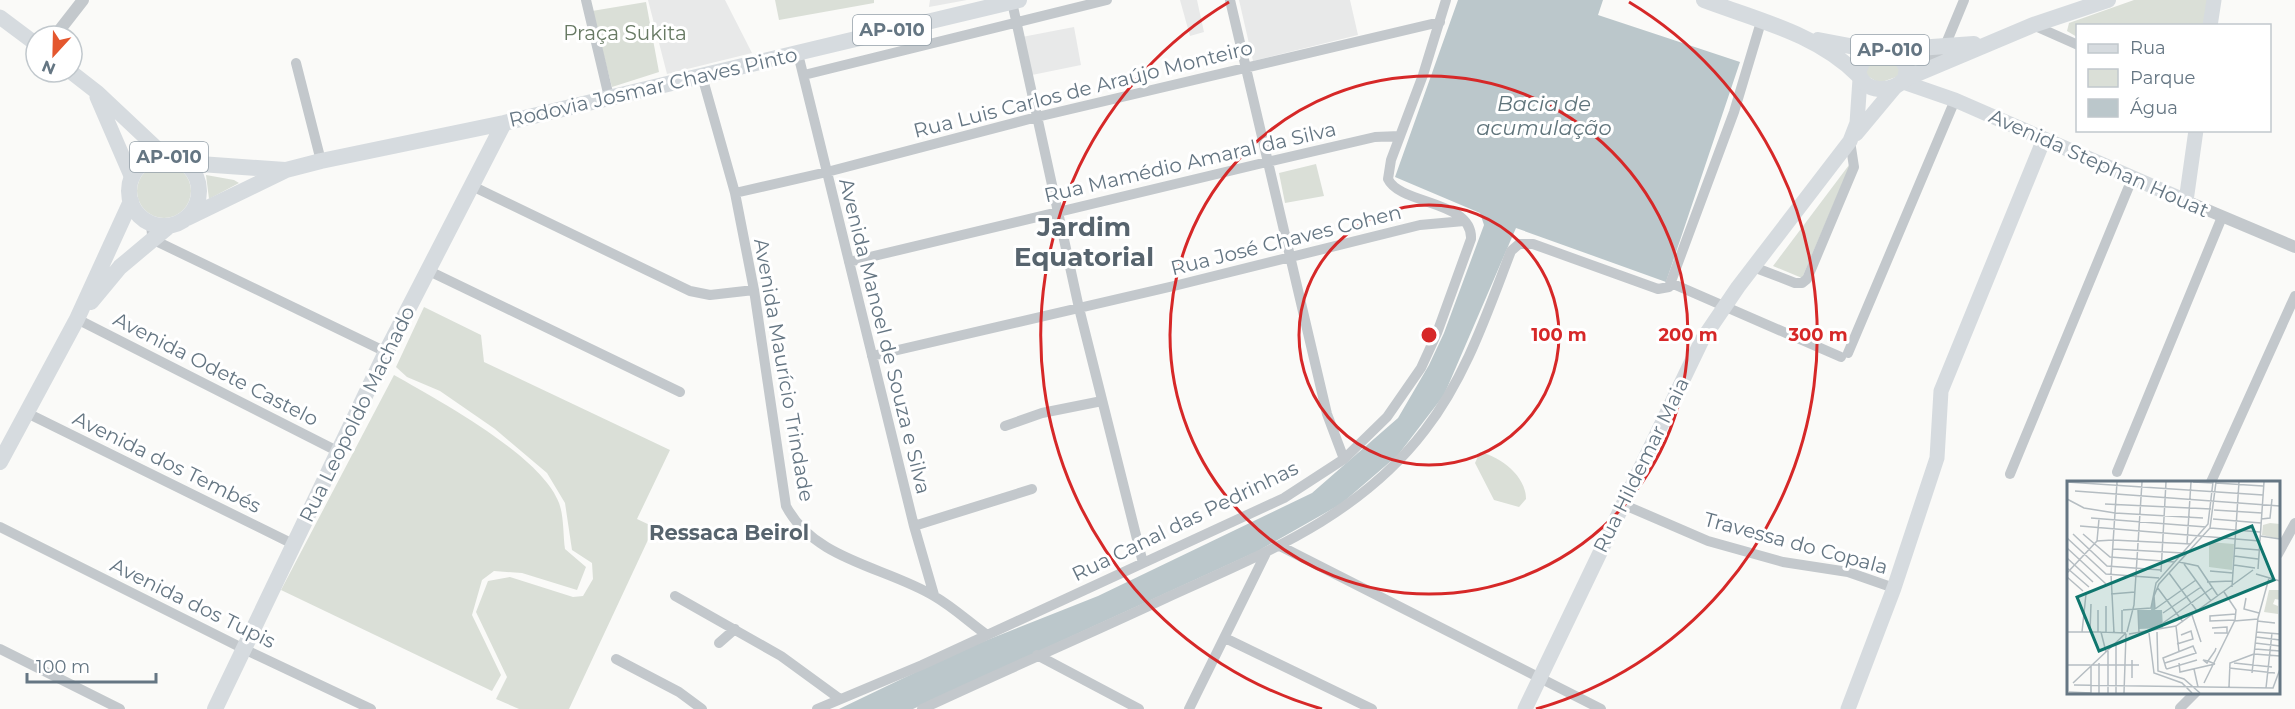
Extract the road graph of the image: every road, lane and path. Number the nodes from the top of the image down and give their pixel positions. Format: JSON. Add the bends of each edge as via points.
{"nodes":[{"id":1,"x":83,"y":0,"type":"edge"},
{"id":2,"x":586,"y":0,"type":"edge"},
{"id":3,"x":1107,"y":0,"type":"edge"},
{"id":4,"x":1230,"y":0,"type":"edge"},
{"id":5,"x":1446,"y":0,"type":"edge"},
{"id":6,"x":1704,"y":0,"type":"edge"},
{"id":7,"x":1964,"y":0,"type":"edge"},
{"id":8,"x":2108,"y":0,"type":"edge"},
{"id":9,"x":2214,"y":0,"type":"edge"},
{"id":10,"x":1015,"y":1,"type":"edge"},
{"id":11,"x":2069,"y":7,"type":"edge"},
{"id":12,"x":0,"y":17,"type":"edge"},
{"id":13,"x":1016,"y":21,"type":"junction"},
{"id":14,"x":1440,"y":22,"type":"junction"},
{"id":15,"x":1761,"y":22,"type":"junction"},
{"id":16,"x":64,"y":24,"type":"edge"},
{"id":17,"x":2210,"y":24,"type":"edge"},
{"id":18,"x":2033,"y":26,"type":"junction"},
{"id":19,"x":24,"y":35,"type":"edge"},
{"id":20,"x":1804,"y":38,"type":"junction"},
{"id":21,"x":1987,"y":43,"type":"junction"},
{"id":22,"x":2076,"y":44,"type":"edge"},
{"id":23,"x":1945,"y":46,"type":"junction"},
{"id":24,"x":1883,"y":50,"type":"junction"},
{"id":25,"x":798,"y":54,"type":"junction"},
{"id":26,"x":296,"y":63,"type":"dead end"},
{"id":27,"x":1245,"y":68,"type":"junction"},
{"id":28,"x":702,"y":76,"type":"junction"},
{"id":29,"x":1859,"y":78,"type":"junction"},
{"id":30,"x":805,"y":80,"type":"junction"},
{"id":31,"x":1904,"y":81,"type":"junction"},
{"id":32,"x":84,"y":83,"type":"edge"},
{"id":33,"x":95,"y":92,"type":"junction"},
{"id":34,"x":609,"y":97,"type":"junction"},
{"id":35,"x":1955,"y":100,"type":"junction"},
{"id":36,"x":1037,"y":117,"type":"junction"},
{"id":37,"x":504,"y":123,"type":"junction"},
{"id":38,"x":2196,"y":132,"type":"edge"},
{"id":39,"x":1400,"y":136,"type":"junction"},
{"id":40,"x":2044,"y":139,"type":"junction"},
{"id":41,"x":1850,"y":141,"type":"junction"},
{"id":42,"x":165,"y":156,"type":"junction"},
{"id":43,"x":321,"y":161,"type":"junction"},
{"id":44,"x":1267,"y":162,"type":"junction"},
{"id":45,"x":186,"y":163,"type":"junction"},
{"id":46,"x":286,"y":170,"type":"junction"},
{"id":47,"x":827,"y":172,"type":"junction"},
{"id":48,"x":132,"y":178,"type":"junction"},
{"id":49,"x":2132,"y":179,"type":"junction"},
{"id":50,"x":470,"y":185,"type":"junction"},
{"id":51,"x":735,"y":193,"type":"junction"},
{"id":52,"x":131,"y":201,"type":"junction"},
{"id":53,"x":2186,"y":201,"type":"junction"},
{"id":54,"x":1060,"y":211,"type":"junction"},
{"id":55,"x":2222,"y":217,"type":"junction"},
{"id":56,"x":187,"y":218,"type":"junction"},
{"id":57,"x":1465,"y":221,"type":"junction"},
{"id":58,"x":152,"y":231,"type":"junction"},
{"id":59,"x":2295,"y":247,"type":"edge"},
{"id":60,"x":1291,"y":256,"type":"junction"},
{"id":61,"x":849,"y":262,"type":"junction"},
{"id":62,"x":1756,"y":267,"type":"junction"},
{"id":63,"x":428,"y":270,"type":"junction"},
{"id":64,"x":1671,"y":283,"type":"junction"},
{"id":65,"x":754,"y":290,"type":"junction"},
{"id":66,"x":2295,"y":296,"type":"edge"},
{"id":67,"x":1725,"y":307,"type":"junction"},
{"id":68,"x":1079,"y":308,"type":"junction"},
{"id":69,"x":77,"y":319,"type":"junction"},
{"id":70,"x":386,"y":352,"type":"junction"},
{"id":71,"x":872,"y":356,"type":"junction"},
{"id":72,"x":680,"y":392,"type":"dead end"},
{"id":73,"x":1102,"y":401,"type":"junction"},
{"id":74,"x":25,"y":412,"type":"junction"},
{"id":75,"x":1005,"y":426,"type":"dead end"},
{"id":76,"x":339,"y":452,"type":"junction"},
{"id":77,"x":1344,"y":459,"type":"junction"},
{"id":78,"x":0,"y":462,"type":"edge"},
{"id":79,"x":2117,"y":472,"type":"dead end"},
{"id":80,"x":2010,"y":474,"type":"dead end"},
{"id":81,"x":2212,"y":481,"type":"edge"},
{"id":82,"x":1032,"y":489,"type":"dead end"},
{"id":83,"x":1622,"y":504,"type":"junction"},
{"id":84,"x":2295,"y":523,"type":"edge"},
{"id":85,"x":0,"y":526,"type":"edge"},
{"id":86,"x":914,"y":526,"type":"junction"},
{"id":87,"x":293,"y":544,"type":"junction"},
{"id":88,"x":1280,"y":546,"type":"junction"},
{"id":89,"x":2280,"y":550,"type":"edge"},
{"id":90,"x":1266,"y":553,"type":"junction"},
{"id":91,"x":1143,"y":563,"type":"junction"},
{"id":92,"x":1894,"y":588,"type":"junction"},
{"id":93,"x":933,"y":595,"type":"junction"},
{"id":94,"x":675,"y":596,"type":"dead end"},
{"id":95,"x":735,"y":629,"type":"junction"},
{"id":96,"x":987,"y":634,"type":"junction"},
{"id":97,"x":1225,"y":638,"type":"junction"},
{"id":98,"x":719,"y":643,"type":"dead end"},
{"id":99,"x":0,"y":649,"type":"edge"},
{"id":100,"x":244,"y":649,"type":"junction"},
{"id":101,"x":1037,"y":656,"type":"junction"},
{"id":102,"x":616,"y":659,"type":"dead end"},
{"id":103,"x":1539,"y":679,"type":"junction"},
{"id":104,"x":2195,"y":694,"type":"edge"},
{"id":105,"x":840,"y":699,"type":"junction"},
{"id":106,"x":2180,"y":708,"type":"edge"},
{"id":107,"x":120,"y":709,"type":"edge"},
{"id":108,"x":215,"y":709,"type":"edge"},
{"id":109,"x":371,"y":709,"type":"edge"},
{"id":110,"x":702,"y":709,"type":"edge"},
{"id":111,"x":817,"y":709,"type":"edge"},
{"id":112,"x":922,"y":709,"type":"edge"},
{"id":113,"x":1139,"y":709,"type":"edge"},
{"id":114,"x":1190,"y":709,"type":"edge"},
{"id":115,"x":1372,"y":709,"type":"edge"},
{"id":116,"x":1524,"y":709,"type":"edge"},
{"id":117,"x":1600,"y":709,"type":"edge"},
{"id":118,"x":1848,"y":709,"type":"edge"}],
"edges":[{"from":1,"to":16,"type":"street"},
{"from":2,"to":34,"type":"street"},
{"from":3,"to":13,"type":"street"},
{"from":4,"to":27,"type":"street"},
{"from":5,"to":14,"type":"street"},
{"from":6,"to":15,"type":"main road","number":"AP-010"},
{"from":7,"to":23,"type":"street"},
{"from":8,"to":11,"type":"main road","number":"AP-010"},
{"from":9,"to":17,"type":"main road"},
{"from":10,"to":13,"type":"street"},
{"from":10,"to":25,"type":"main road","name":"Rodovia Josmar Chaves Pinto","number":"AP-010"},
{"from":11,"to":18,"type":"main road","number":"AP-010"},
{"from":12,"to":19,"type":"main road"},
{"from":13,"to":30,"type":"street"},
{"from":13,"to":36,"type":"street"},
{"from":14,"to":27,"type":"street","name":"Rua Luis Carlos de Araújo Monteiro"},
{"from":14,"to":39,"type":"street"},
{"from":15,"to":20,"type":"main road","number":"AP-010"},
{"from":15,"to":64,"type":"street","via":[[1734,112]]},
{"from":18,"to":21,"type":"main road","number":"AP-010"},
{"from":18,"to":22,"type":"street"},
{"from":20,"to":24,"type":"main road","number":"AP-010"},
{"from":20,"to":29,"type":"main road","number":"AP-010","via":[[1837,55]]},
{"from":21,"to":23,"type":"main road","number":"AP-010"},
{"from":21,"to":31,"type":"main road","number":"AP-010"},
{"from":23,"to":24,"type":"main road","number":"AP-010"},
{"from":23,"to":31,"type":"street"},
{"from":24,"to":29,"type":"main road","number":"AP-010","via":[[1862,60]]},
{"from":24,"to":31,"type":"main road","number":"AP-010","via":[[1903,59],[1907,68]]},
{"from":25,"to":28,"type":"main road","name":"Rodovia Josmar Chaves Pinto","number":"AP-010"},
{"from":25,"to":30,"type":"street","name":"Avenida Manoel de Souza e Silva"},
{"from":26,"to":43,"type":"street"},
{"from":27,"to":36,"type":"street","name":"Rua Luis Carlos de Araújo Monteiro"},
{"from":27,"to":44,"type":"street"},
{"from":28,"to":34,"type":"main road","name":"Rodovia Josmar Chaves Pinto","number":"AP-010"},
{"from":28,"to":51,"type":"street","name":"Avenida Maurício Trindade"},
{"from":29,"to":31,"type":"main road","number":"AP-010","via":[[1876,89]]},
{"from":29,"to":41,"type":"main road","name":"Rua Hildemar Maia","via":[[1857,123]]},
{"from":30,"to":47,"type":"street","name":"Avenida Manoel de Souza e Silva"},
{"from":31,"to":35,"type":"main road","name":"Avenida Stephan Houat"},
{"from":31,"to":41,"type":"main road"},
{"from":32,"to":33,"type":"main road"},
{"from":33,"to":42,"type":"main road"},
{"from":33,"to":48,"type":"main road"},
{"from":34,"to":37,"type":"main road","name":"Rodovia Josmar Chaves Pinto","number":"AP-010"},
{"from":35,"to":40,"type":"main road","name":"Avenida Stephan Houat"},
{"from":35,"to":67,"type":"street","via":[[1845,355]]},
{"from":36,"to":47,"type":"street","name":"Rua Luis Carlos de Araújo Monteiro"},
{"from":36,"to":54,"type":"street"},
{"from":37,"to":43,"type":"main road","name":"Rodovia Josmar Chaves Pinto","number":"AP-010"},
{"from":37,"to":50,"type":"main road","name":"Rua Leopoldo Machado"},
{"from":38,"to":53,"type":"main road"},
{"from":39,"to":44,"type":"street","name":"Rua Mamédio Amaral da Silva","via":[[1375,137]]},
{"from":39,"to":57,"type":"street","via":[[1388,179],[1399,190],[1432,202]]},
{"from":40,"to":49,"type":"main road","name":"Avenida Stephan Houat"},
{"from":40,"to":92,"type":"main road","via":[[1942,386],[1937,458]]},
{"from":41,"to":62,"type":"main road","name":"Rua Hildemar Maia"},
{"from":41,"to":62,"type":"street","via":[[1854,167],[1807,279],[1795,283]]},
{"from":42,"to":45,"type":"main road","number":"AP-010"},
{"from":42,"to":48,"type":"main road","number":"AP-010","via":[[145,162]]},
{"from":43,"to":46,"type":"main road","name":"Rodovia Josmar Chaves Pinto","number":"AP-010"},
{"from":44,"to":54,"type":"street","name":"Rua Mamédio Amaral da Silva"},
{"from":44,"to":60,"type":"street"},
{"from":45,"to":46,"type":"main road","name":"Rodovia Josmar Chaves Pinto","number":"AP-010"},
{"from":45,"to":56,"type":"main road","number":"AP-010","via":[[200,190]]},
{"from":46,"to":56,"type":"main road","name":"Rodovia Josmar Chaves Pinto","number":"AP-010"},
{"from":47,"to":51,"type":"street","name":"Rua Luis Carlos de Araújo Monteiro"},
{"from":47,"to":61,"type":"street","name":"Avenida Manoel de Souza e Silva"},
{"from":48,"to":52,"type":"main road","number":"AP-010"},
{"from":49,"to":53,"type":"main road","name":"Avenida Stephan Houat"},
{"from":49,"to":80,"type":"street"},
{"from":50,"to":63,"type":"main road","name":"Rua Leopoldo Machado"},
{"from":50,"to":65,"type":"street","via":[[690,291],[710,295]]},
{"from":51,"to":65,"type":"street","name":"Avenida Maurício Trindade"},
{"from":52,"to":58,"type":"main road","number":"AP-010"},
{"from":52,"to":69,"type":"main road"},
{"from":53,"to":55,"type":"street","name":"Avenida Stephan Houat"},
{"from":54,"to":61,"type":"street","name":"Rua Mamédio Amaral da Silva"},
{"from":54,"to":68,"type":"street"},
{"from":55,"to":59,"type":"street","name":"Avenida Stephan Houat"},
{"from":55,"to":79,"type":"street"},
{"from":56,"to":58,"type":"main road","number":"AP-010"},
{"from":57,"to":60,"type":"street","name":"Rua José Chaves Cohen","via":[[1420,225]]},
{"from":57,"to":77,"type":"street","name":"Rua Canal das Pedrinhas","via":[[1471,233],[1470,246],[1426,359],[1387,417]]},
{"from":58,"to":69,"type":"main road"},
{"from":58,"to":70,"type":"street"},
{"from":60,"to":68,"type":"street","name":"Rua José Chaves Cohen"},
{"from":60,"to":77,"type":"street","via":[[1332,432]]},
{"from":61,"to":71,"type":"street","name":"Avenida Manoel de Souza e Silva"},
{"from":62,"to":67,"type":"main road","name":"Rua Hildemar Maia"},
{"from":63,"to":70,"type":"main road","name":"Rua Leopoldo Machado"},
{"from":63,"to":72,"type":"street"},
{"from":64,"to":67,"type":"street"},
{"from":64,"to":88,"type":"street","via":[[1658,289],[1526,243],[1516,246],[1462,372],[1424,431],[1356,500]]},
{"from":65,"to":93,"type":"street","name":"Avenida Maurício Trindade","via":[[782,489],[792,518],[808,534],[836,551]]},
{"from":66,"to":81,"type":"street"},
{"from":67,"to":83,"type":"main road","name":"Rua Hildemar Maia","via":[[1690,363]]},
{"from":68,"to":71,"type":"street","name":"Rua José Chaves Cohen"},
{"from":68,"to":73,"type":"street"},
{"from":69,"to":74,"type":"main road"},
{"from":69,"to":76,"type":"street","name":"Avenida Odete Castelo"},
{"from":70,"to":76,"type":"main road","name":"Rua Leopoldo Machado"},
{"from":71,"to":86,"type":"street","name":"Avenida Manoel de Souza e Silva"},
{"from":73,"to":75,"type":"street","via":[[1042,413]]},
{"from":73,"to":91,"type":"street"},
{"from":74,"to":78,"type":"main road"},
{"from":74,"to":87,"type":"street","name":"Avenida dos Tembés"},
{"from":76,"to":87,"type":"main road","name":"Rua Leopoldo Machado"},
{"from":77,"to":91,"type":"street","name":"Rua Canal das Pedrinhas","via":[[1289,495]]},
{"from":82,"to":86,"type":"street"},
{"from":83,"to":92,"type":"street","name":"Travessa do Copala","via":[[1708,541],[1783,562],[1848,572]]},
{"from":83,"to":103,"type":"main road","name":"Rua Hildemar Maia"},
{"from":84,"to":89,"type":"street"},
{"from":85,"to":100,"type":"street","name":"Avenida dos Tupis"},
{"from":86,"to":93,"type":"street","name":"Avenida Manoel de Souza e Silva"},
{"from":87,"to":100,"type":"main road","name":"Rua Leopoldo Machado"},
{"from":88,"to":90,"type":"street"},
{"from":88,"to":103,"type":"street"},
{"from":90,"to":97,"type":"street"},
{"from":90,"to":101,"type":"street"},
{"from":91,"to":96,"type":"street","name":"Rua Canal das Pedrinhas"},
{"from":92,"to":118,"type":"main road"},
{"from":93,"to":96,"type":"street","name":"Avenida Maurício Trindade"},
{"from":94,"to":95,"type":"street"},
{"from":95,"to":98,"type":"street"},
{"from":95,"to":105,"type":"street","via":[[816,679]]},
{"from":96,"to":105,"type":"street","name":"Rua Canal das Pedrinhas"},
{"from":97,"to":114,"type":"street"},
{"from":97,"to":115,"type":"street"},
{"from":99,"to":107,"type":"street"},
{"from":100,"to":108,"type":"main road","name":"Rua Leopoldo Machado"},
{"from":100,"to":109,"type":"street","name":"Avenida dos Tupis"},
{"from":101,"to":112,"type":"street"},
{"from":101,"to":113,"type":"street"},
{"from":102,"to":110,"type":"street","via":[[679,692]]},
{"from":103,"to":116,"type":"main road","name":"Rua Hildemar Maia"},
{"from":103,"to":117,"type":"street"},
{"from":104,"to":106,"type":"street"},
{"from":105,"to":111,"type":"street","name":"Rua Canal das Pedrinhas"}]}
